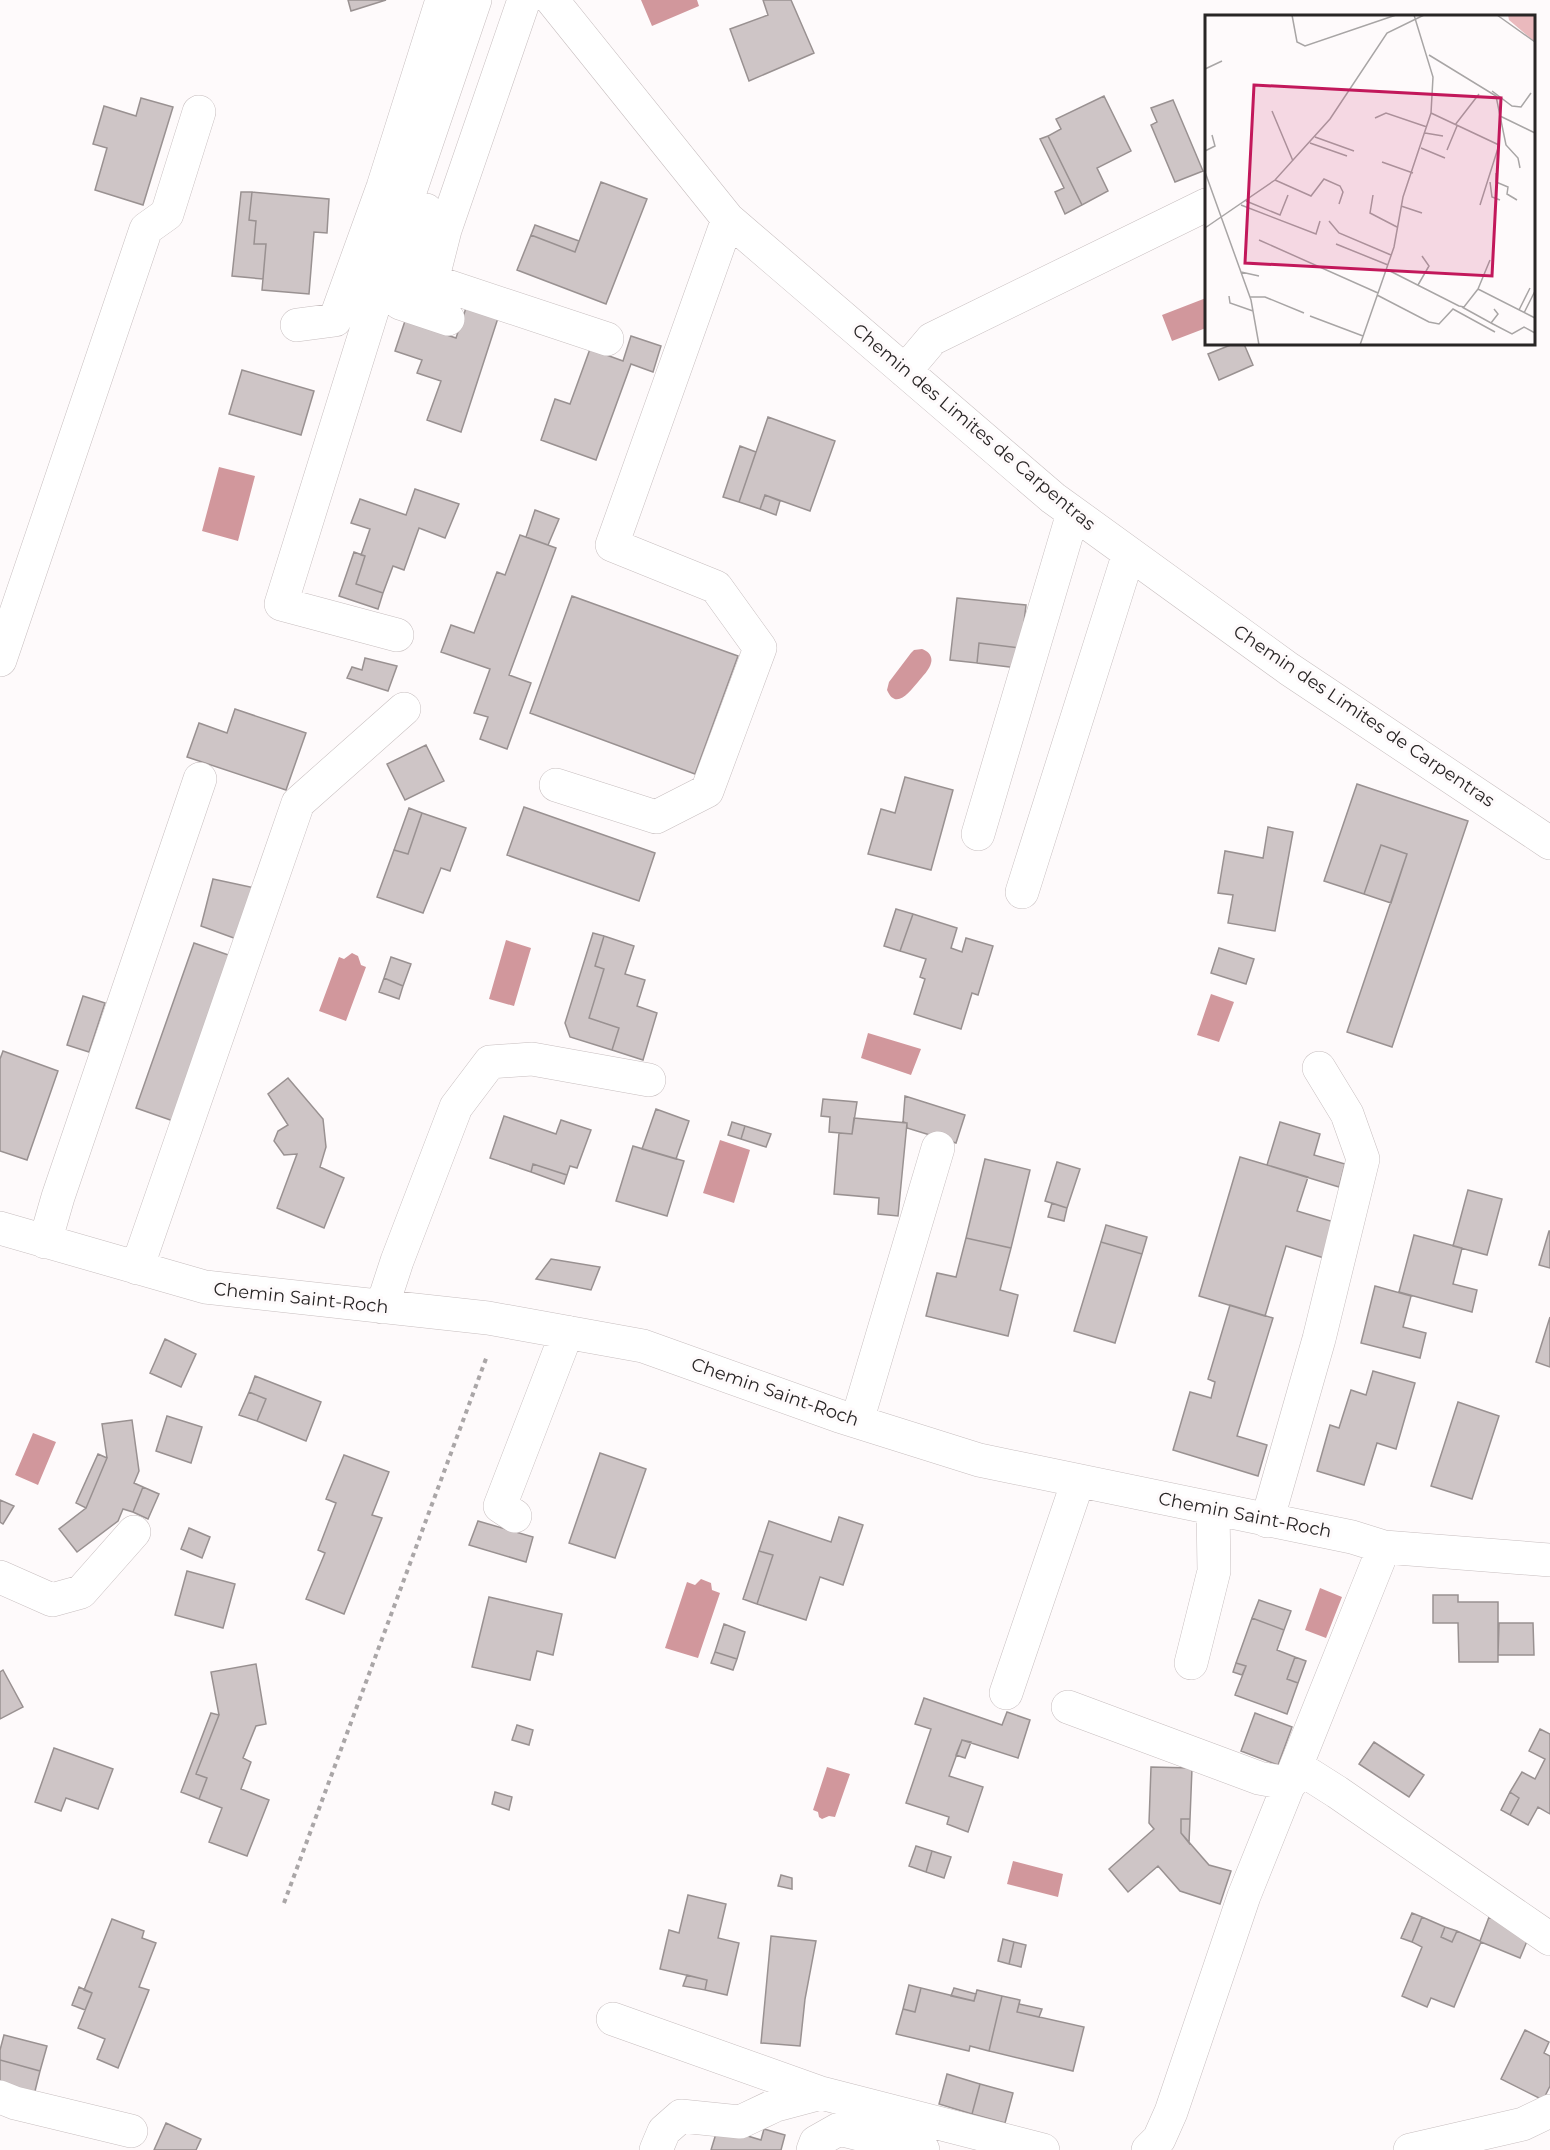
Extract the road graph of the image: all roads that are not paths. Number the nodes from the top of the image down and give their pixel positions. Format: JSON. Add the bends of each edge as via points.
{"nodes":[{"id":1,"x":442,"y":0,"type":"edge"},
{"id":2,"x":475,"y":0,"type":"edge"},
{"id":3,"x":524,"y":0,"type":"edge"},
{"id":4,"x":552,"y":0,"type":"edge"},
{"id":5,"x":199,"y":112,"type":"dead end"},
{"id":6,"x":425,"y":148,"type":"junction"},
{"id":7,"x":1205,"y":205,"type":"edge"},
{"id":8,"x":728,"y":219,"type":"junction"},
{"id":9,"x":448,"y":319,"type":"dead end"},
{"id":10,"x":297,"y":325,"type":"dead end"},
{"id":11,"x":607,"y":339,"type":"dead end"},
{"id":12,"x":905,"y":371,"type":"junction"},
{"id":13,"x":1073,"y":513,"type":"junction"},
{"id":14,"x":1129,"y":553,"type":"junction"},
{"id":15,"x":397,"y":635,"type":"dead end"},
{"id":16,"x":0,"y":660,"type":"edge"},
{"id":17,"x":404,"y":709,"type":"dead end"},
{"id":18,"x":200,"y":779,"type":"dead end"},
{"id":19,"x":556,"y":785,"type":"dead end"},
{"id":20,"x":978,"y":834,"type":"dead end"},
{"id":21,"x":1550,"y":843,"type":"edge"},
{"id":22,"x":1022,"y":892,"type":"dead end"},
{"id":23,"x":1319,"y":1068,"type":"dead end"},
{"id":24,"x":649,"y":1080,"type":"dead end"},
{"id":25,"x":938,"y":1148,"type":"dead end"},
{"id":26,"x":3,"y":1237,"type":"edge"},
{"id":27,"x":45,"y":1242,"type":"junction"},
{"id":28,"x":137,"y":1268,"type":"junction"},
{"id":29,"x":382,"y":1307,"type":"junction"},
{"id":30,"x":567,"y":1332,"type":"junction"},
{"id":31,"x":857,"y":1421,"type":"junction"},
{"id":32,"x":1078,"y":1481,"type":"junction"},
{"id":33,"x":1212,"y":1509,"type":"junction"},
{"id":34,"x":515,"y":1516,"type":"dead end"},
{"id":35,"x":1267,"y":1521,"type":"junction"},
{"id":36,"x":134,"y":1532,"type":"dead end"},
{"id":37,"x":1384,"y":1547,"type":"junction"},
{"id":38,"x":1550,"y":1560,"type":"edge"},
{"id":39,"x":0,"y":1578,"type":"edge"},
{"id":40,"x":1191,"y":1663,"type":"dead end"},
{"id":41,"x":1006,"y":1693,"type":"dead end"},
{"id":42,"x":1068,"y":1707,"type":"dead end"},
{"id":43,"x":1293,"y":1775,"type":"junction"},
{"id":44,"x":1550,"y":1939,"type":"edge"},
{"id":45,"x":613,"y":2019,"type":"dead end"},
{"id":46,"x":821,"y":2093,"type":"junction"},
{"id":47,"x":0,"y":2097,"type":"edge"},
{"id":48,"x":1550,"y":2111,"type":"edge"},
{"id":49,"x":131,"y":2130,"type":"dead end"},
{"id":50,"x":656,"y":2150,"type":"edge"},
{"id":51,"x":813,"y":2150,"type":"edge"},
{"id":52,"x":923,"y":2150,"type":"edge"},
{"id":53,"x":1044,"y":2150,"type":"edge"},
{"id":54,"x":1148,"y":2150,"type":"edge"},
{"id":55,"x":1410,"y":2150,"type":"edge"}],
"edges":[{"from":1,"to":10,"type":"street","via":[[383,188],[335,320]]},
{"from":2,"to":6,"type":"street"},
{"from":3,"to":11,"type":"street","via":[[445,230],[432,281]]},
{"from":4,"to":8,"type":"street","name":"Chemin des Limites de Carpentras"},
{"from":5,"to":16,"type":"street","via":[[167,214],[146,229]]},
{"from":6,"to":9,"type":"street","via":[[426,219],[400,303]]},
{"from":6,"to":15,"type":"street","via":[[281,604]]},
{"from":7,"to":12,"type":"street","via":[[932,339]]},
{"from":8,"to":12,"type":"street","name":"Chemin des Limites de Carpentras"},
{"from":8,"to":19,"type":"street","via":[[612,545],[716,587],[760,648],[706,791],[656,817]]},
{"from":12,"to":13,"type":"street","name":"Chemin des Limites de Carpentras"},
{"from":13,"to":14,"type":"street","name":"Chemin des Limites de Carpentras"},
{"from":13,"to":20,"type":"street"},
{"from":14,"to":21,"type":"street","name":"Chemin des Limites de Carpentras","via":[[1289,669]]},
{"from":14,"to":22,"type":"street"},
{"from":17,"to":28,"type":"street","via":[[298,803]]},
{"from":18,"to":27,"type":"street"},
{"from":23,"to":35,"type":"street","via":[[1347,1114],[1363,1159],[1319,1340]]},
{"from":24,"to":29,"type":"street","via":[[532,1059],[490,1062],[456,1107]]},
{"from":25,"to":31,"type":"street"},
{"from":26,"to":27,"type":"street","name":"Chemin Saint-Roch"},
{"from":27,"to":28,"type":"street","name":"Chemin Saint-Roch"},
{"from":28,"to":29,"type":"street","name":"Chemin Saint-Roch","via":[[205,1287]]},
{"from":29,"to":30,"type":"street","name":"Chemin Saint-Roch","via":[[488,1318]]},
{"from":30,"to":31,"type":"street","name":"Chemin Saint-Roch","via":[[644,1346]]},
{"from":30,"to":34,"type":"street","via":[[500,1506]]},
{"from":31,"to":32,"type":"street","name":"Chemin Saint-Roch","via":[[979,1460]]},
{"from":32,"to":33,"type":"street","name":"Chemin Saint-Roch"},
{"from":32,"to":41,"type":"street"},
{"from":33,"to":35,"type":"street","name":"Chemin Saint-Roch"},
{"from":33,"to":40,"type":"street","via":[[1214,1571]]},
{"from":35,"to":37,"type":"street","name":"Chemin Saint-Roch"},
{"from":36,"to":39,"type":"street","via":[[81,1592],[51,1600]]},
{"from":37,"to":38,"type":"street","name":"Chemin Saint-Roch"},
{"from":37,"to":43,"type":"street"},
{"from":42,"to":43,"type":"street","via":[[1259,1778]]},
{"from":43,"to":44,"type":"street","via":[[1337,1792]]},
{"from":43,"to":54,"type":"street","via":[[1244,1896],[1171,2112]]},
{"from":45,"to":46,"type":"street"},
{"from":46,"to":50,"type":"street","via":[[776,2104],[740,2122],[681,2116],[663,2131]]},
{"from":46,"to":53,"type":"street"},
{"from":47,"to":49,"type":"street"},
{"from":48,"to":55,"type":"street","via":[[1523,2124]]},
{"from":51,"to":52,"type":"street","via":[[816,2142],[839,2129]]}]}
